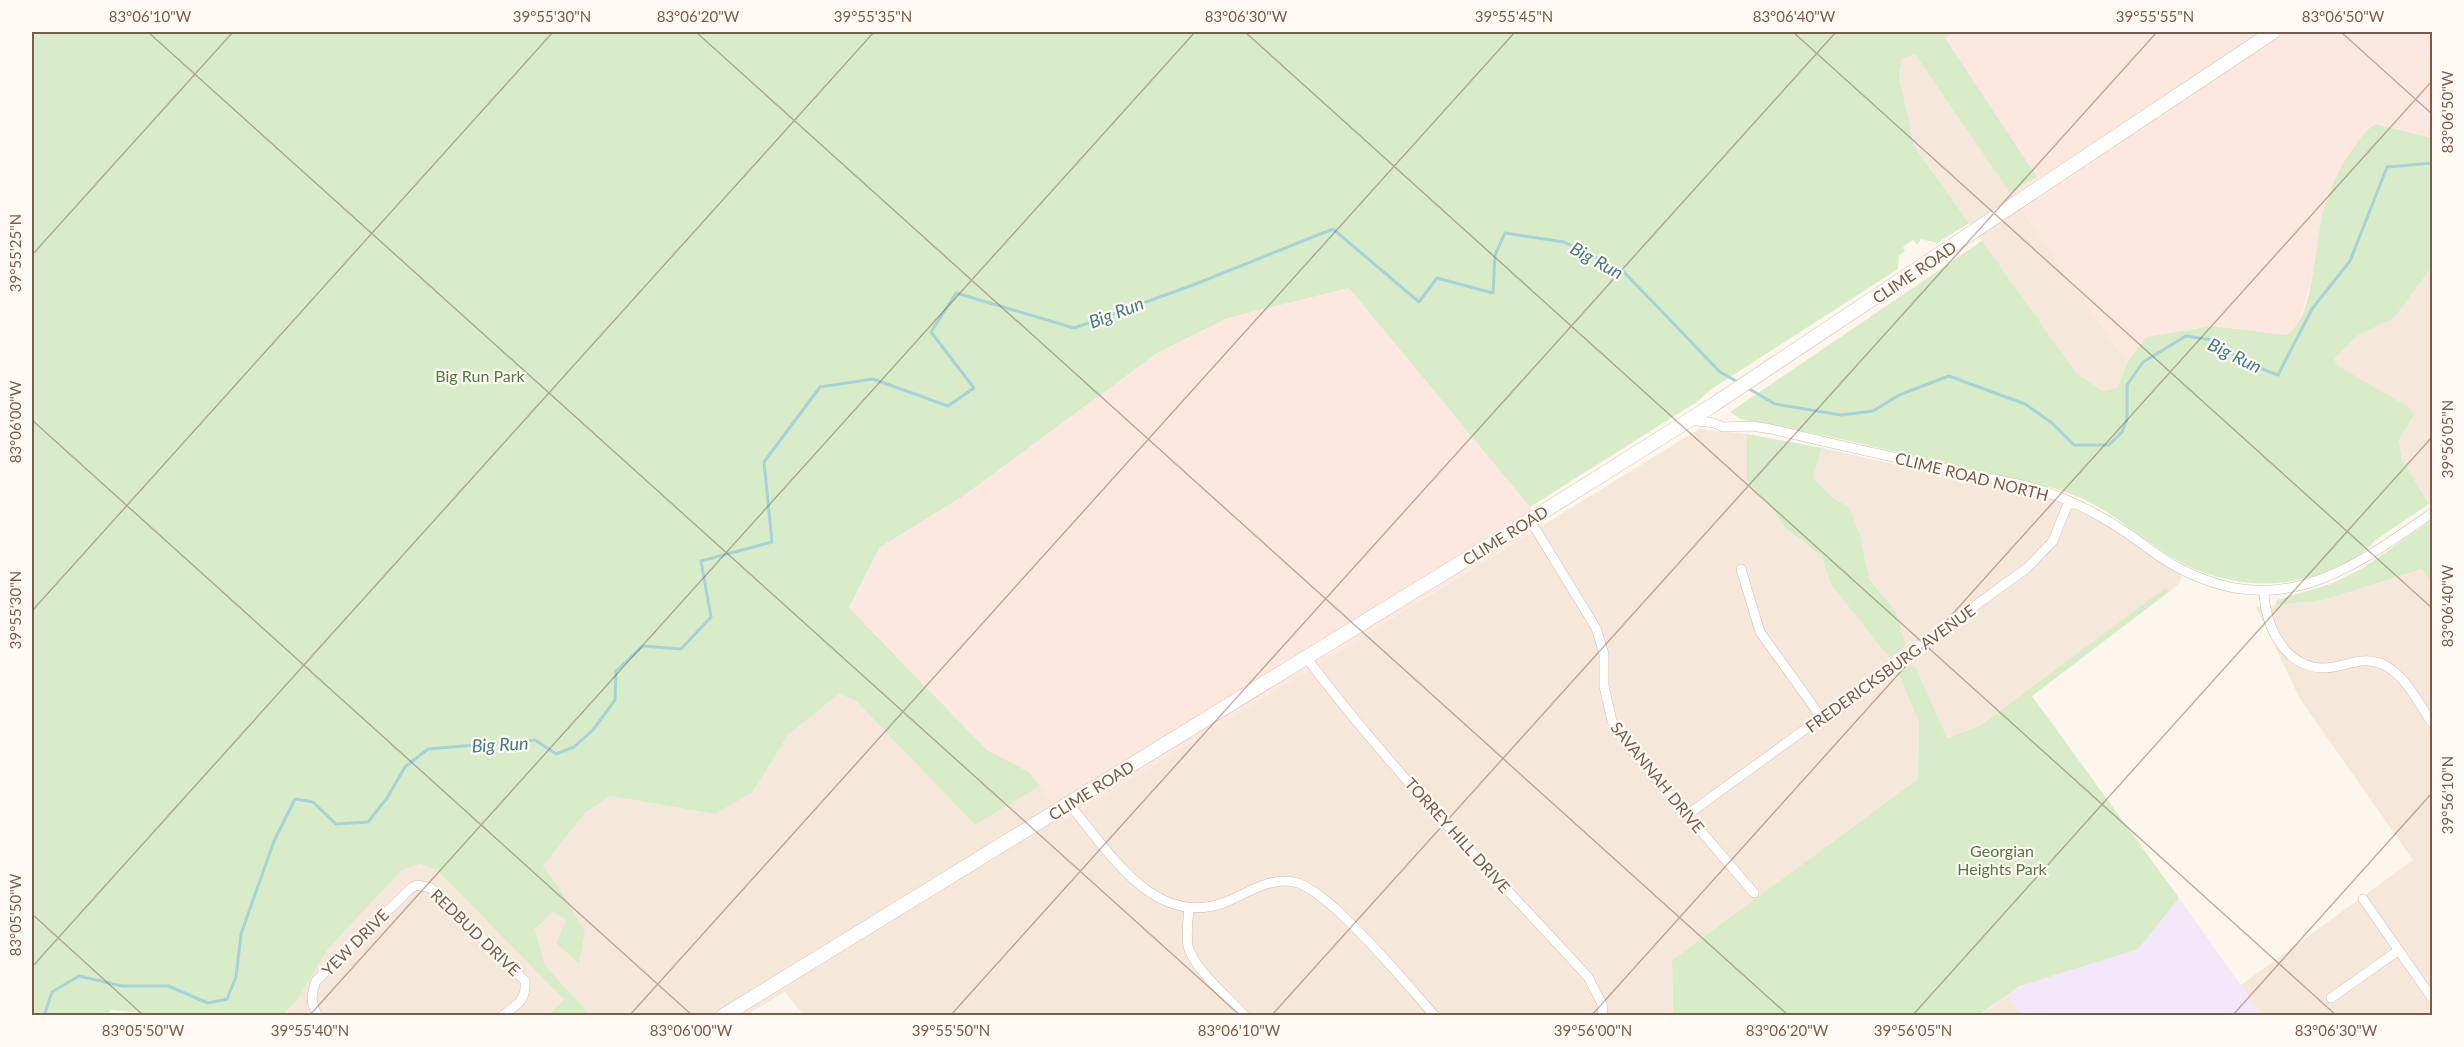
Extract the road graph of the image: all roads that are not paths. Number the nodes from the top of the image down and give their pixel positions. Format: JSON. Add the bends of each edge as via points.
{"nodes":[{"id":1,"x":2273,"y":32,"type":"edge"},
{"id":2,"x":1688,"y":420,"type":"junction"},
{"id":3,"x":2069,"y":501,"type":"junction"},
{"id":4,"x":2433,"y":513,"type":"edge"},
{"id":5,"x":1530,"y":520,"type":"junction"},
{"id":6,"x":1741,"y":569,"type":"dead end"},
{"id":7,"x":2265,"y":591,"type":"junction"},
{"id":8,"x":1306,"y":657,"type":"junction"},
{"id":9,"x":1821,"y":717,"type":"junction"},
{"id":10,"x":2433,"y":723,"type":"edge"},
{"id":11,"x":1069,"y":804,"type":"junction"},
{"id":12,"x":1687,"y":815,"type":"junction"},
{"id":13,"x":425,"y":885,"type":"joint"},
{"id":14,"x":1754,"y":893,"type":"dead end"},
{"id":15,"x":2363,"y":899,"type":"dead end"},
{"id":16,"x":1190,"y":908,"type":"junction"},
{"id":17,"x":2399,"y":950,"type":"junction"},
{"id":18,"x":2331,"y":998,"type":"dead end"},
{"id":19,"x":2433,"y":998,"type":"edge"},
{"id":20,"x":318,"y":1016,"type":"edge"},
{"id":21,"x":502,"y":1016,"type":"edge"},
{"id":22,"x":723,"y":1016,"type":"edge"},
{"id":23,"x":1245,"y":1016,"type":"edge"},
{"id":24,"x":1435,"y":1016,"type":"edge"},
{"id":25,"x":1603,"y":1016,"type":"edge"}],
"edges":[{"from":1,"to":2,"type":"main road","name":"CLIME ROAD"},
{"from":2,"to":3,"type":"street","name":"CLIME ROAD NORTH","via":[[1724,427],[1771,429],[2036,489]]},
{"from":2,"to":5,"type":"main road","name":"CLIME ROAD"},
{"from":3,"to":7,"type":"street","name":"CLIME ROAD NORTH","via":[[2106,519],[2183,570],[2215,583]]},
{"from":3,"to":9,"type":"street","name":"FREDERICKSBURG AVENUE","via":[[2053,541],[2027,568]]},
{"from":4,"to":7,"type":"street","name":"CLIME ROAD NORTH","via":[[2341,572],[2307,585]]},
{"from":5,"to":8,"type":"main road","name":"CLIME ROAD"},
{"from":5,"to":12,"type":"street","name":"SAVANNAH DRIVE","via":[[1602,642],[1611,721]]},
{"from":6,"to":9,"type":"street","via":[[1760,632]]},
{"from":7,"to":10,"type":"street","via":[[2269,624],[2296,659],[2325,668],[2360,660],[2383,665],[2402,680]]},
{"from":8,"to":11,"type":"main road","name":"CLIME ROAD"},
{"from":8,"to":25,"type":"street","name":"TORREY HILL DRIVE","via":[[1339,702],[1588,977],[1602,1004]]},
{"from":9,"to":12,"type":"street","name":"FREDERICKSBURG AVENUE"},
{"from":11,"to":16,"type":"street","via":[[1140,886],[1165,901]]},
{"from":11,"to":22,"type":"main road","name":"CLIME ROAD"},
{"from":12,"to":14,"type":"street","name":"SAVANNAH DRIVE"},
{"from":13,"to":20,"type":"street","name":"YEW DRIVE","via":[[411,888],[316,981],[311,995]]},
{"from":13,"to":21,"type":"street","name":"REDBUD DRIVE","via":[[525,981],[523,999]]},
{"from":15,"to":17,"type":"street"},
{"from":16,"to":23,"type":"street","via":[[1187,939],[1193,956]]},
{"from":16,"to":24,"type":"street","via":[[1212,907],[1279,880],[1307,886],[1330,902]]},
{"from":17,"to":18,"type":"street"},
{"from":17,"to":19,"type":"street"}]}
